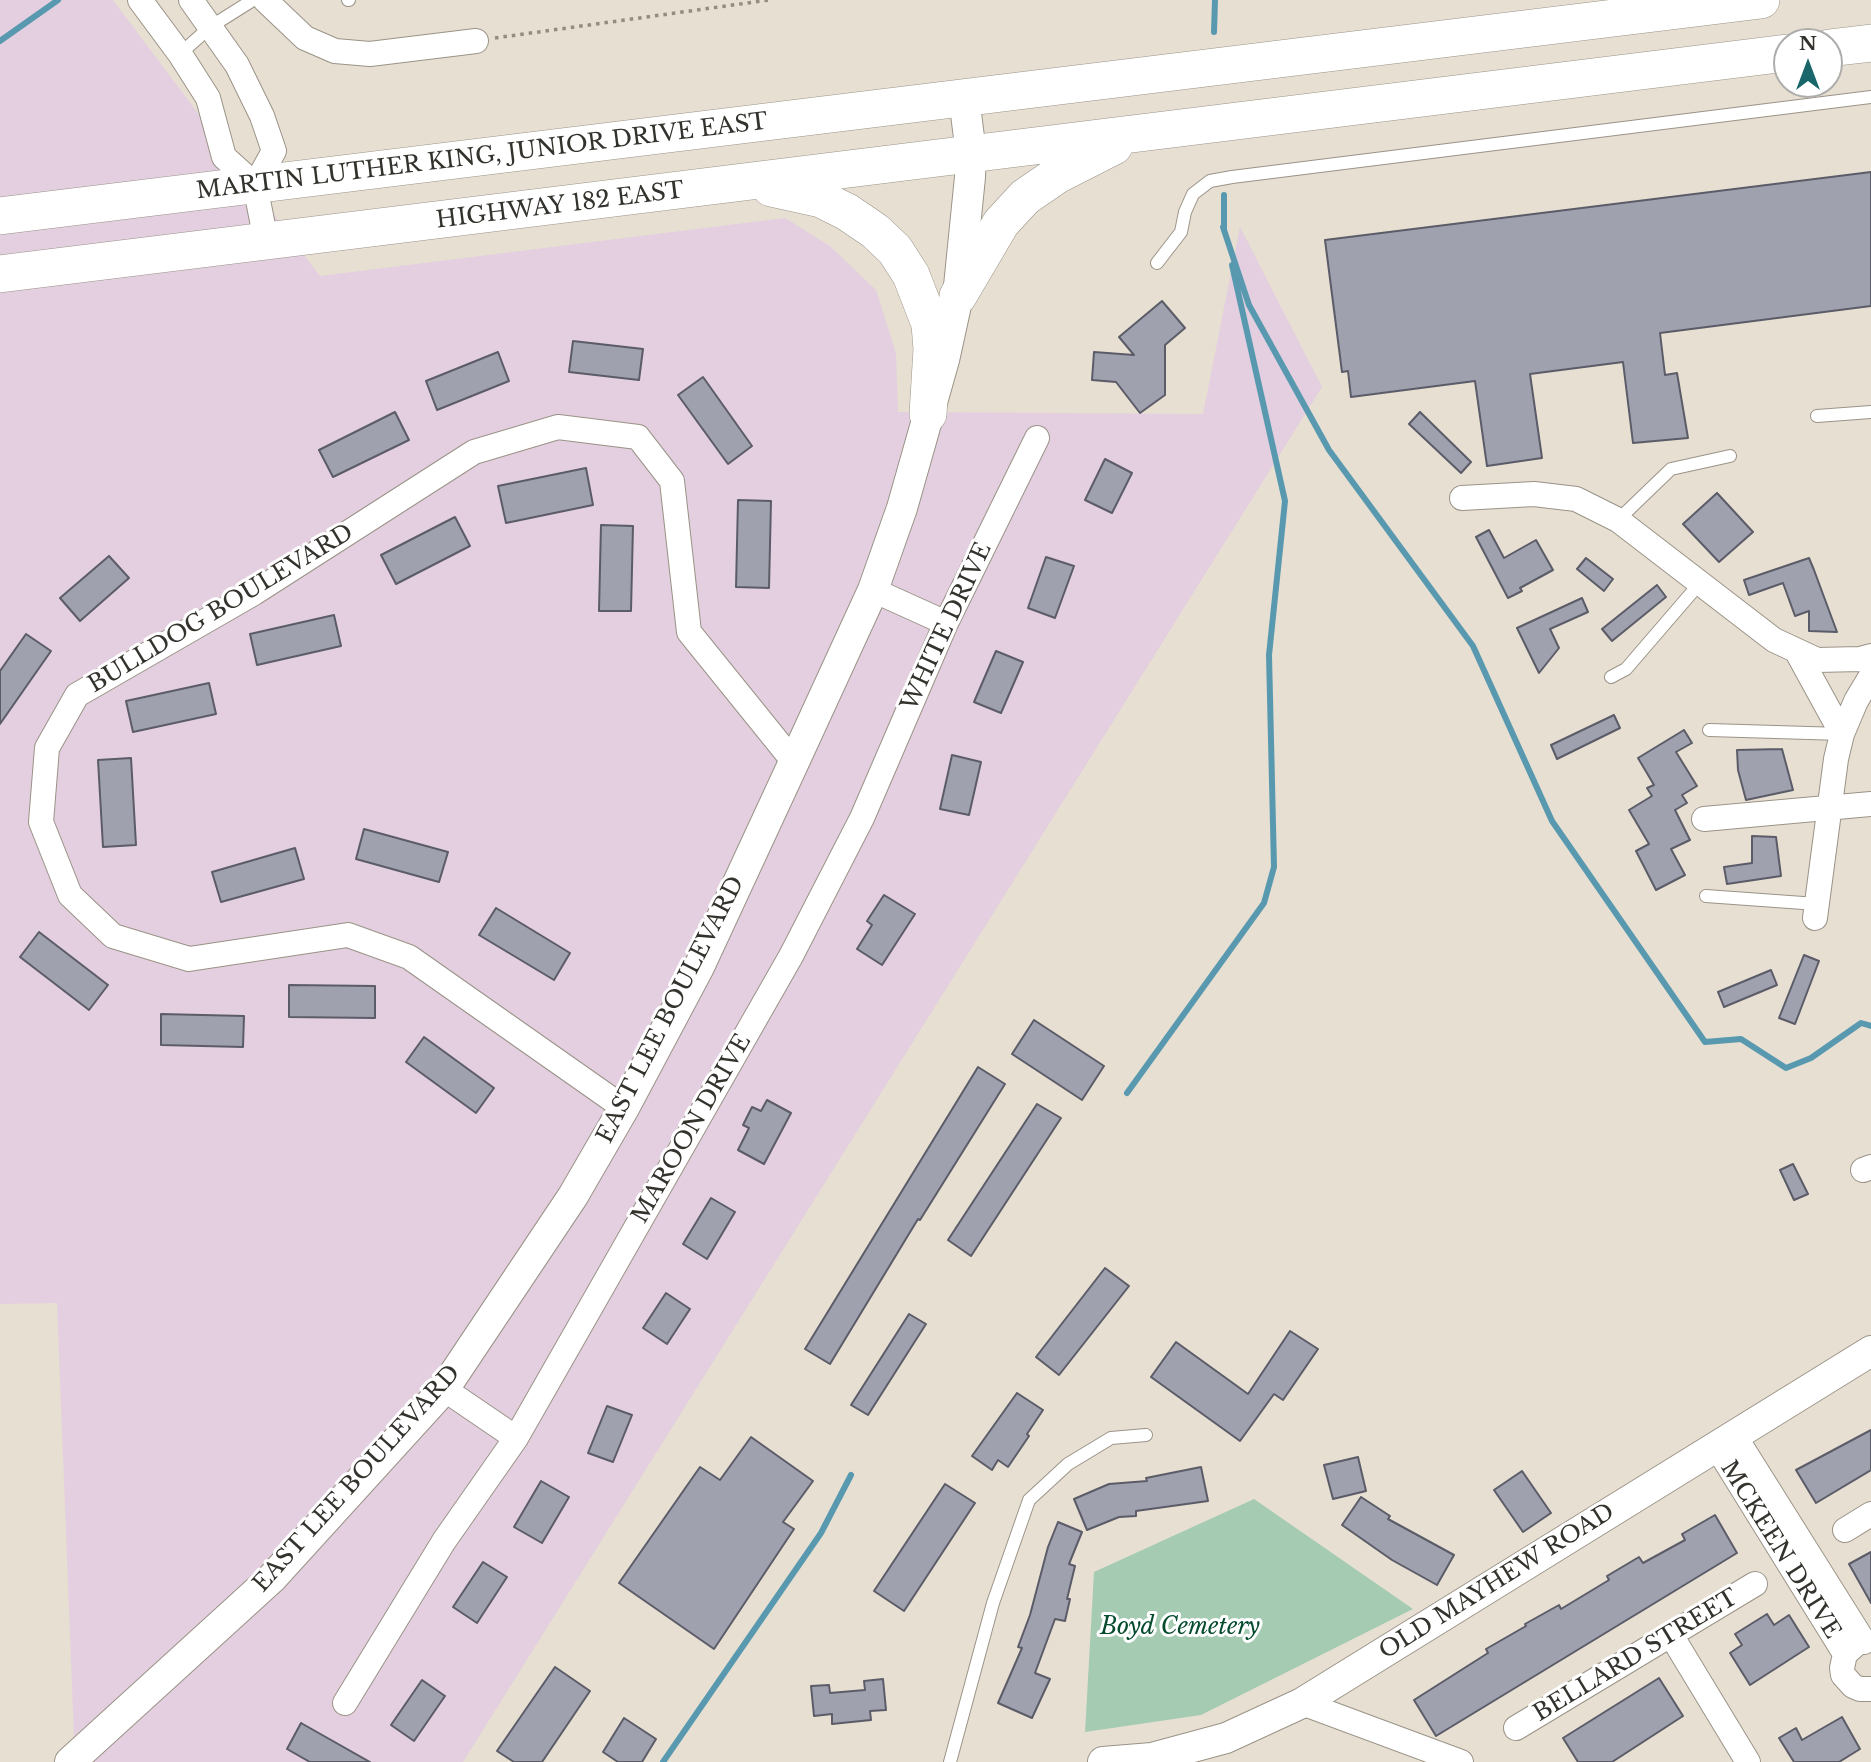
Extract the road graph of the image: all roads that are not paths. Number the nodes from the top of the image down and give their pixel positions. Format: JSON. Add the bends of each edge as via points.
{"nodes":[{"id":1,"x":140,"y":0,"type":"edge"},
{"id":2,"x":191,"y":0,"type":"edge"},
{"id":3,"x":253,"y":0,"type":"edge"},
{"id":4,"x":265,"y":0,"type":"edge"},
{"id":5,"x":1761,"y":0,"type":"edge"},
{"id":6,"x":210,"y":27,"type":"junction"},
{"id":7,"x":476,"y":41,"type":"road end"},
{"id":8,"x":1871,"y":43,"type":"edge"},
{"id":9,"x":1843,"y":46,"type":"edge"},
{"id":10,"x":180,"y":54,"type":"junction"},
{"id":11,"x":1773,"y":55,"type":"edge"},
{"id":12,"x":1871,"y":97,"type":"edge"},
{"id":13,"x":964,"y":98,"type":"junction"},
{"id":14,"x":1144,"y":132,"type":"junction"},
{"id":15,"x":971,"y":153,"type":"junction"},
{"id":16,"x":750,"y":182,"type":"junction"},
{"id":17,"x":256,"y":185,"type":"junction"},
{"id":18,"x":0,"y":216,"type":"edge"},
{"id":19,"x":266,"y":242,"type":"junction"},
{"id":20,"x":1157,"y":263,"type":"dead end"},
{"id":21,"x":0,"y":274,"type":"edge"},
{"id":22,"x":958,"y":296,"type":"junction"},
{"id":23,"x":1871,"y":412,"type":"edge"},
{"id":24,"x":928,"y":414,"type":"junction"},
{"id":25,"x":1816,"y":416,"type":"dead end"},
{"id":26,"x":1037,"y":438,"type":"dead end"},
{"id":27,"x":1730,"y":456,"type":"dead end"},
{"id":28,"x":1462,"y":498,"type":"dead end"},
{"id":29,"x":1618,"y":520,"type":"junction"},
{"id":30,"x":1700,"y":583,"type":"junction"},
{"id":31,"x":873,"y":590,"type":"junction"},
{"id":32,"x":946,"y":623,"type":"junction"},
{"id":33,"x":1797,"y":652,"type":"junction"},
{"id":34,"x":1871,"y":656,"type":"edge"},
{"id":35,"x":1871,"y":676,"type":"edge"},
{"id":36,"x":1611,"y":677,"type":"dead end"},
{"id":37,"x":1709,"y":730,"type":"dead end"},
{"id":38,"x":1842,"y":734,"type":"junction"},
{"id":39,"x":794,"y":762,"type":"junction"},
{"id":40,"x":1871,"y":804,"type":"edge"},
{"id":41,"x":1830,"y":808,"type":"junction"},
{"id":42,"x":862,"y":818,"type":"joint"},
{"id":43,"x":1704,"y":819,"type":"dead end"},
{"id":44,"x":1706,"y":896,"type":"dead end"},
{"id":45,"x":1816,"y":911,"type":"joint"},
{"id":46,"x":624,"y":1108,"type":"junction"},
{"id":47,"x":1871,"y":1351,"type":"edge"},
{"id":48,"x":444,"y":1389,"type":"junction"},
{"id":49,"x":1146,"y":1435,"type":"dead end"},
{"id":50,"x":516,"y":1438,"type":"junction"},
{"id":51,"x":1725,"y":1441,"type":"junction"},
{"id":52,"x":1871,"y":1514,"type":"edge"},
{"id":53,"x":1845,"y":1530,"type":"dead end"},
{"id":54,"x":1755,"y":1584,"type":"dead end"},
{"id":55,"x":1671,"y":1635,"type":"junction"},
{"id":56,"x":1860,"y":1646,"type":"edge"},
{"id":57,"x":1870,"y":1692,"type":"edge"},
{"id":58,"x":345,"y":1703,"type":"dead end"},
{"id":59,"x":1302,"y":1703,"type":"junction"},
{"id":60,"x":1516,"y":1728,"type":"dead end"},
{"id":61,"x":70,"y":1762,"type":"edge"},
{"id":62,"x":950,"y":1762,"type":"edge"},
{"id":63,"x":1103,"y":1762,"type":"edge"},
{"id":64,"x":1461,"y":1762,"type":"edge"},
{"id":65,"x":1748,"y":1762,"type":"edge"}],
"edges":[{"from":1,"to":10,"type":"street"},
{"from":2,"to":6,"type":"street"},
{"from":3,"to":6,"type":"lane"},
{"from":4,"to":7,"type":"street","via":[[305,38],[335,51],[370,54]]},
{"from":5,"to":13,"type":"main road","name":"MARTIN LUTHER KING, JUNIOR DRIVE EAST"},
{"from":6,"to":10,"type":"lane"},
{"from":6,"to":17,"type":"street","via":[[237,65],[274,151]]},
{"from":8,"to":9,"type":"main road"},
{"from":10,"to":17,"type":"street","via":[[208,98],[224,157]]},
{"from":11,"to":14,"type":"main road","name":"HIGHWAY 182 EAST"},
{"from":12,"to":20,"type":"lane","via":[[1210,181],[1193,194],[1181,232]]},
{"from":13,"to":15,"type":"street","name":"EAST LEE BOULEVARD"},
{"from":13,"to":17,"type":"main road","name":"MARTIN LUTHER KING, JUNIOR DRIVE EAST"},
{"from":14,"to":15,"type":"main road","name":"HIGHWAY 182 EAST"},
{"from":14,"to":22,"type":"main road","via":[[1057,175],[1025,197],[1001,223]]},
{"from":15,"to":16,"type":"main road","name":"HIGHWAY 182 EAST"},
{"from":15,"to":22,"type":"street","name":"EAST LEE BOULEVARD"},
{"from":16,"to":19,"type":"main road","name":"HIGHWAY 182 EAST"},
{"from":16,"to":24,"type":"main road","via":[[821,199],[848,212],[895,250],[911,275],[930,324]]},
{"from":17,"to":18,"type":"main road","name":"MARTIN LUTHER KING, JUNIOR DRIVE EAST"},
{"from":17,"to":19,"type":"street"},
{"from":19,"to":21,"type":"main road","name":"HIGHWAY 182 EAST"},
{"from":22,"to":24,"type":"street","name":"EAST LEE BOULEVARD"},
{"from":23,"to":25,"type":"lane"},
{"from":24,"to":31,"type":"street","name":"EAST LEE BOULEVARD"},
{"from":26,"to":32,"type":"street","name":"WHITE DRIVE"},
{"from":27,"to":29,"type":"lane","via":[[1671,469]]},
{"from":28,"to":29,"type":"street","via":[[1555,496],[1576,499]]},
{"from":29,"to":30,"type":"street"},
{"from":30,"to":33,"type":"street","via":[[1774,640]]},
{"from":30,"to":36,"type":"lane","via":[[1626,668]]},
{"from":31,"to":32,"type":"street"},
{"from":31,"to":39,"type":"street","name":"EAST LEE BOULEVARD"},
{"from":32,"to":42,"type":"street","name":"WHITE DRIVE"},
{"from":33,"to":34,"type":"street","via":[[1817,660]]},
{"from":33,"to":38,"type":"street"},
{"from":35,"to":38,"type":"street"},
{"from":37,"to":38,"type":"lane"},
{"from":38,"to":41,"type":"street"},
{"from":39,"to":46,"type":"street","name":"EAST LEE BOULEVARD","via":[[699,967]]},
{"from":39,"to":46,"type":"street","name":"BULLDOG BOULEVARD","via":[[689,632],[672,481],[638,437],[558,427],[474,452],[254,593],[78,695],[47,748],[41,822],[70,895],[113,936],[189,959],[348,935],[409,957]]},
{"from":40,"to":41,"type":"street"},
{"from":41,"to":43,"type":"street"},
{"from":41,"to":45,"type":"street"},
{"from":42,"to":50,"type":"street","name":"MAROON DRIVE","via":[[791,956]]},
{"from":44,"to":45,"type":"lane"},
{"from":46,"to":48,"type":"street","name":"EAST LEE BOULEVARD","via":[[573,1196]]},
{"from":47,"to":51,"type":"street","name":"OLD MAYHEW ROAD"},
{"from":48,"to":50,"type":"street"},
{"from":48,"to":61,"type":"street","name":"EAST LEE BOULEVARD","via":[[272,1578]]},
{"from":49,"to":62,"type":"lane","via":[[1111,1438],[1068,1464],[1028,1500],[993,1603]]},
{"from":50,"to":58,"type":"street","name":"MAROON DRIVE","via":[[444,1541]]},
{"from":51,"to":56,"type":"street","name":"MCKEEN DRIVE"},
{"from":51,"to":59,"type":"street","name":"OLD MAYHEW ROAD"},
{"from":52,"to":53,"type":"street"},
{"from":54,"to":55,"type":"street","name":"BELLARD STREET"},
{"from":55,"to":60,"type":"street","name":"BELLARD STREET"},
{"from":55,"to":65,"type":"street"},
{"from":56,"to":57,"type":"street","name":"MCKEEN DRIVE","via":[[1842,1668],[1847,1682]]},
{"from":59,"to":63,"type":"street","name":"OLD MAYHEW ROAD","via":[[1226,1738],[1152,1758]]},
{"from":59,"to":64,"type":"street"}]}
